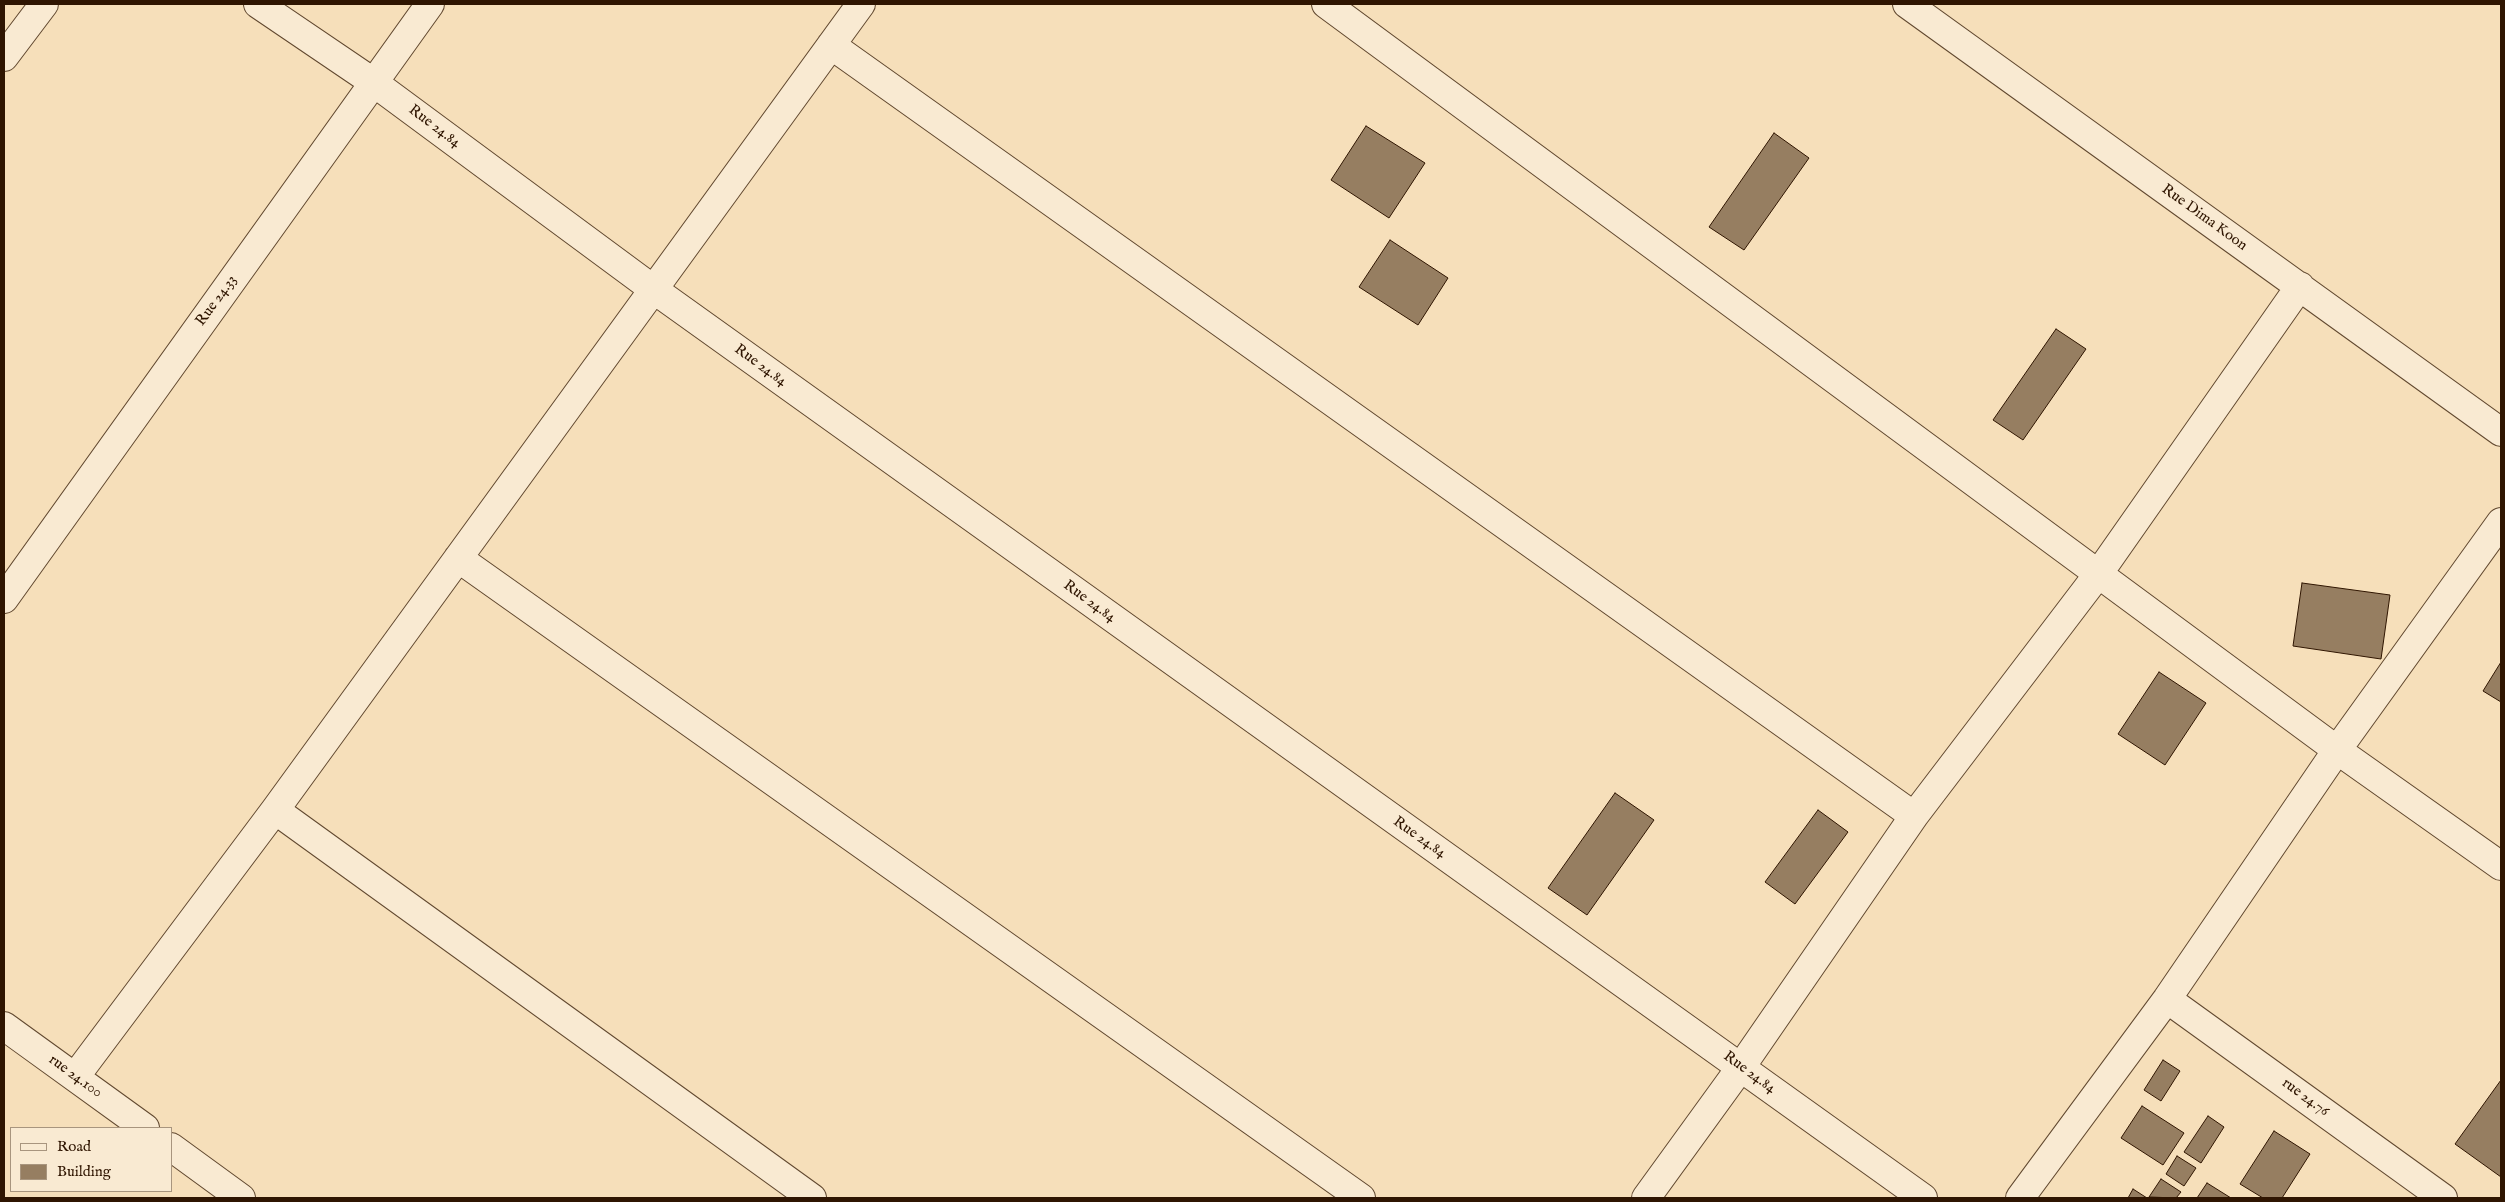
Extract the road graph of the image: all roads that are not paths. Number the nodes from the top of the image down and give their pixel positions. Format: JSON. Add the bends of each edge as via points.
{"nodes":[{"id":1,"x":44,"y":4,"type":"edge"},
{"id":2,"x":258,"y":4,"type":"edge"},
{"id":3,"x":430,"y":4,"type":"edge"},
{"id":4,"x":861,"y":4,"type":"edge"},
{"id":5,"x":1326,"y":4,"type":"edge"},
{"id":6,"x":1907,"y":4,"type":"edge"},
{"id":7,"x":832,"y":45,"type":"junction"},
{"id":8,"x":4,"y":57,"type":"edge"},
{"id":9,"x":373,"y":82,"type":"junction"},
{"id":10,"x":2300,"y":286,"type":"junction"},
{"id":11,"x":653,"y":289,"type":"junction"},
{"id":12,"x":2501,"y":432,"type":"edge"},
{"id":13,"x":2501,"y":522,"type":"edge"},
{"id":14,"x":458,"y":558,"type":"junction"},
{"id":15,"x":2099,"y":573,"type":"junction"},
{"id":16,"x":4,"y":599,"type":"edge"},
{"id":17,"x":2337,"y":750,"type":"junction"},
{"id":18,"x":275,"y":810,"type":"junction"},
{"id":19,"x":1914,"y":816,"type":"junction"},
{"id":20,"x":2501,"y":866,"type":"edge"},
{"id":21,"x":2167,"y":999,"type":"junction"},
{"id":22,"x":4,"y":1026,"type":"edge"},
{"id":23,"x":1740,"y":1067,"type":"junction"},
{"id":24,"x":75,"y":1077,"type":"junction"},
{"id":25,"x":144,"y":1127,"type":"edge"},
{"id":26,"x":172,"y":1148,"type":"edge"},
{"id":27,"x":241,"y":1198,"type":"edge"},
{"id":28,"x":812,"y":1198,"type":"edge"},
{"id":29,"x":1361,"y":1198,"type":"edge"},
{"id":30,"x":1646,"y":1198,"type":"edge"},
{"id":31,"x":1923,"y":1198,"type":"edge"},
{"id":32,"x":2020,"y":1198,"type":"edge"},
{"id":33,"x":2443,"y":1198,"type":"edge"}],
"edges":[{"from":1,"to":8,"type":"street"},
{"from":2,"to":9,"type":"street","name":"Rue 24.84"},
{"from":3,"to":9,"type":"street","name":"Rue 24.33"},
{"from":4,"to":7,"type":"street"},
{"from":5,"to":15,"type":"street"},
{"from":6,"to":10,"type":"street","name":"Rue Dima Koon"},
{"from":7,"to":11,"type":"street"},
{"from":7,"to":19,"type":"street"},
{"from":9,"to":11,"type":"street","name":"Rue 24.84"},
{"from":9,"to":16,"type":"street","name":"Rue 24.33"},
{"from":10,"to":12,"type":"street","name":"Rue Dima Koon"},
{"from":10,"to":15,"type":"street"},
{"from":11,"to":14,"type":"street"},
{"from":11,"to":23,"type":"street","name":"Rue 24.84"},
{"from":13,"to":17,"type":"street"},
{"from":14,"to":18,"type":"street"},
{"from":14,"to":29,"type":"street"},
{"from":15,"to":17,"type":"street"},
{"from":15,"to":19,"type":"street"},
{"from":17,"to":20,"type":"street"},
{"from":17,"to":21,"type":"street"},
{"from":18,"to":24,"type":"street"},
{"from":18,"to":28,"type":"street"},
{"from":19,"to":23,"type":"street"},
{"from":21,"to":32,"type":"street"},
{"from":21,"to":33,"type":"street","name":"rue 24.76"},
{"from":22,"to":24,"type":"street","name":"rue 24.100"},
{"from":23,"to":30,"type":"street"},
{"from":23,"to":31,"type":"street","name":"Rue 24.84"},
{"from":24,"to":25,"type":"street","name":"rue 24.100"},
{"from":26,"to":27,"type":"street"}]}
